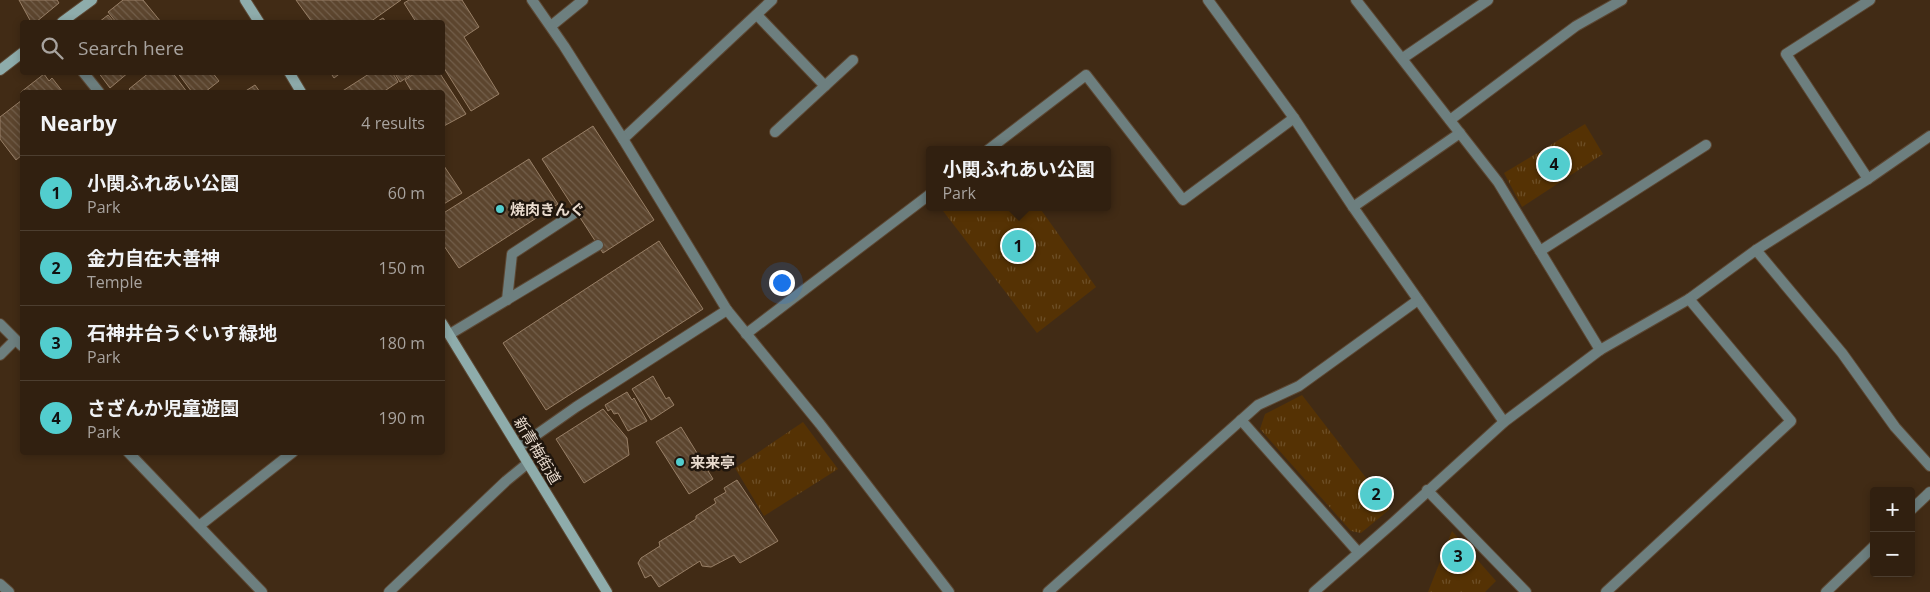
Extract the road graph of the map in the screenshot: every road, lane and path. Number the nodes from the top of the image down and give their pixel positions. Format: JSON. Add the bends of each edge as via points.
{"nodes":[{"id":1,"x":92,"y":0,"type":"edge"},
{"id":2,"x":246,"y":0,"type":"edge"},
{"id":3,"x":532,"y":0,"type":"edge"},
{"id":4,"x":583,"y":0,"type":"edge"},
{"id":5,"x":772,"y":0,"type":"edge"},
{"id":6,"x":1208,"y":0,"type":"edge"},
{"id":7,"x":1356,"y":0,"type":"edge"},
{"id":8,"x":1488,"y":0,"type":"edge"},
{"id":9,"x":1622,"y":0,"type":"edge"},
{"id":10,"x":1870,"y":0,"type":"edge"},
{"id":11,"x":757,"y":15,"type":"junction"},
{"id":12,"x":65,"y":20,"type":"edge"},
{"id":13,"x":258,"y":20,"type":"edge"},
{"id":14,"x":551,"y":26,"type":"junction"},
{"id":15,"x":20,"y":55,"type":"edge"},
{"id":16,"x":1403,"y":58,"type":"junction"},
{"id":17,"x":853,"y":60,"type":"dead end"},
{"id":18,"x":0,"y":70,"type":"edge"},
{"id":19,"x":85,"y":75,"type":"edge"},
{"id":20,"x":291,"y":75,"type":"edge"},
{"id":21,"x":825,"y":86,"type":"junction"},
{"id":22,"x":97,"y":90,"type":"edge"},
{"id":23,"x":300,"y":90,"type":"edge"},
{"id":24,"x":1294,"y":118,"type":"junction"},
{"id":25,"x":1450,"y":120,"type":"junction"},
{"id":26,"x":776,"y":132,"type":"dead end"},
{"id":27,"x":1460,"y":133,"type":"junction"},
{"id":28,"x":1930,"y":136,"type":"edge"},
{"id":29,"x":623,"y":139,"type":"junction"},
{"id":30,"x":1706,"y":145,"type":"dead end"},
{"id":31,"x":993,"y":146,"type":"edge"},
{"id":32,"x":1868,"y":179,"type":"junction"},
{"id":33,"x":926,"y":196,"type":"edge"},
{"id":34,"x":1353,"y":207,"type":"junction"},
{"id":35,"x":576,"y":212,"type":"dead end"},
{"id":36,"x":598,"y":245,"type":"dead end"},
{"id":37,"x":1756,"y":250,"type":"junction"},
{"id":38,"x":1540,"y":251,"type":"junction"},
{"id":39,"x":1689,"y":299,"type":"junction"},
{"id":40,"x":506,"y":300,"type":"junction"},
{"id":41,"x":1418,"y":300,"type":"junction"},
{"id":42,"x":727,"y":310,"type":"junction"},
{"id":43,"x":0,"y":324,"type":"edge"},
{"id":44,"x":446,"y":331,"type":"edge"},
{"id":45,"x":746,"y":334,"type":"junction"},
{"id":46,"x":19,"y":343,"type":"edge"},
{"id":47,"x":1600,"y":350,"type":"junction"},
{"id":48,"x":0,"y":354,"type":"edge"},
{"id":49,"x":1241,"y":420,"type":"junction"},
{"id":50,"x":1504,"y":422,"type":"junction"},
{"id":51,"x":519,"y":447,"type":"junction"},
{"id":52,"x":131,"y":455,"type":"edge"},
{"id":53,"x":289,"y":455,"type":"edge"},
{"id":54,"x":528,"y":463,"type":"junction"},
{"id":55,"x":1930,"y":466,"type":"edge"},
{"id":56,"x":1427,"y":490,"type":"junction"},
{"id":57,"x":1930,"y":492,"type":"edge"},
{"id":58,"x":1915,"y":506,"type":"edge"},
{"id":59,"x":199,"y":526,"type":"junction"},
{"id":60,"x":1870,"y":550,"type":"edge"},
{"id":61,"x":1358,"y":552,"type":"junction"},
{"id":62,"x":0,"y":584,"type":"edge"},
{"id":63,"x":9,"y":592,"type":"edge"},
{"id":64,"x":262,"y":592,"type":"edge"},
{"id":65,"x":389,"y":592,"type":"edge"},
{"id":66,"x":607,"y":592,"type":"edge"},
{"id":67,"x":948,"y":592,"type":"edge"},
{"id":68,"x":1048,"y":592,"type":"edge"},
{"id":69,"x":1314,"y":592,"type":"edge"},
{"id":70,"x":1526,"y":592,"type":"edge"},
{"id":71,"x":1606,"y":592,"type":"edge"},
{"id":72,"x":1826,"y":592,"type":"edge"}],
"edges":[{"from":1,"to":12,"type":"main road"},
{"from":2,"to":13,"type":"main road"},
{"from":3,"to":14,"type":"street"},
{"from":4,"to":14,"type":"street"},
{"from":5,"to":11,"type":"street"},
{"from":6,"to":24,"type":"street"},
{"from":7,"to":16,"type":"street"},
{"from":8,"to":16,"type":"street"},
{"from":9,"to":25,"type":"street","via":[[1576,26]]},
{"from":10,"to":32,"type":"street","via":[[1786,54]]},
{"from":11,"to":21,"type":"street"},
{"from":11,"to":29,"type":"street"},
{"from":14,"to":29,"type":"street"},
{"from":15,"to":18,"type":"main road"},
{"from":16,"to":25,"type":"street"},
{"from":17,"to":21,"type":"street"},
{"from":19,"to":22,"type":"street"},
{"from":20,"to":23,"type":"main road"},
{"from":21,"to":26,"type":"street"},
{"from":24,"to":31,"type":"street","via":[[1183,200],[1086,75]]},
{"from":24,"to":34,"type":"street"},
{"from":25,"to":27,"type":"street"},
{"from":27,"to":34,"type":"street"},
{"from":27,"to":38,"type":"street","via":[[1498,182]]},
{"from":28,"to":32,"type":"street"},
{"from":29,"to":42,"type":"street"},
{"from":30,"to":38,"type":"street"},
{"from":32,"to":37,"type":"street"},
{"from":33,"to":45,"type":"street"},
{"from":34,"to":41,"type":"street"},
{"from":35,"to":40,"type":"street","via":[[512,254]]},
{"from":36,"to":40,"type":"street"},
{"from":37,"to":39,"type":"street"},
{"from":37,"to":55,"type":"street","via":[[1842,353],[1895,427]]},
{"from":38,"to":47,"type":"street"},
{"from":39,"to":47,"type":"street"},
{"from":39,"to":71,"type":"street","via":[[1791,421]]},
{"from":40,"to":44,"type":"street"},
{"from":41,"to":49,"type":"street","via":[[1299,386],[1258,405]]},
{"from":41,"to":50,"type":"street"},
{"from":42,"to":45,"type":"street"},
{"from":42,"to":51,"type":"street"},
{"from":43,"to":46,"type":"street"},
{"from":44,"to":51,"type":"main road","name":"新青梅街道"},
{"from":45,"to":67,"type":"street","via":[[820,424]]},
{"from":46,"to":48,"type":"street"},
{"from":47,"to":50,"type":"street"},
{"from":49,"to":61,"type":"street"},
{"from":49,"to":68,"type":"street"},
{"from":50,"to":56,"type":"street"},
{"from":51,"to":54,"type":"main road","name":"新青梅街道"},
{"from":52,"to":59,"type":"street"},
{"from":53,"to":59,"type":"street"},
{"from":54,"to":65,"type":"street"},
{"from":54,"to":66,"type":"main road","name":"新青梅街道"},
{"from":56,"to":61,"type":"street"},
{"from":56,"to":70,"type":"street"},
{"from":57,"to":58,"type":"street"},
{"from":59,"to":64,"type":"street"},
{"from":60,"to":72,"type":"street"},
{"from":61,"to":69,"type":"street"},
{"from":62,"to":63,"type":"street"}]}
